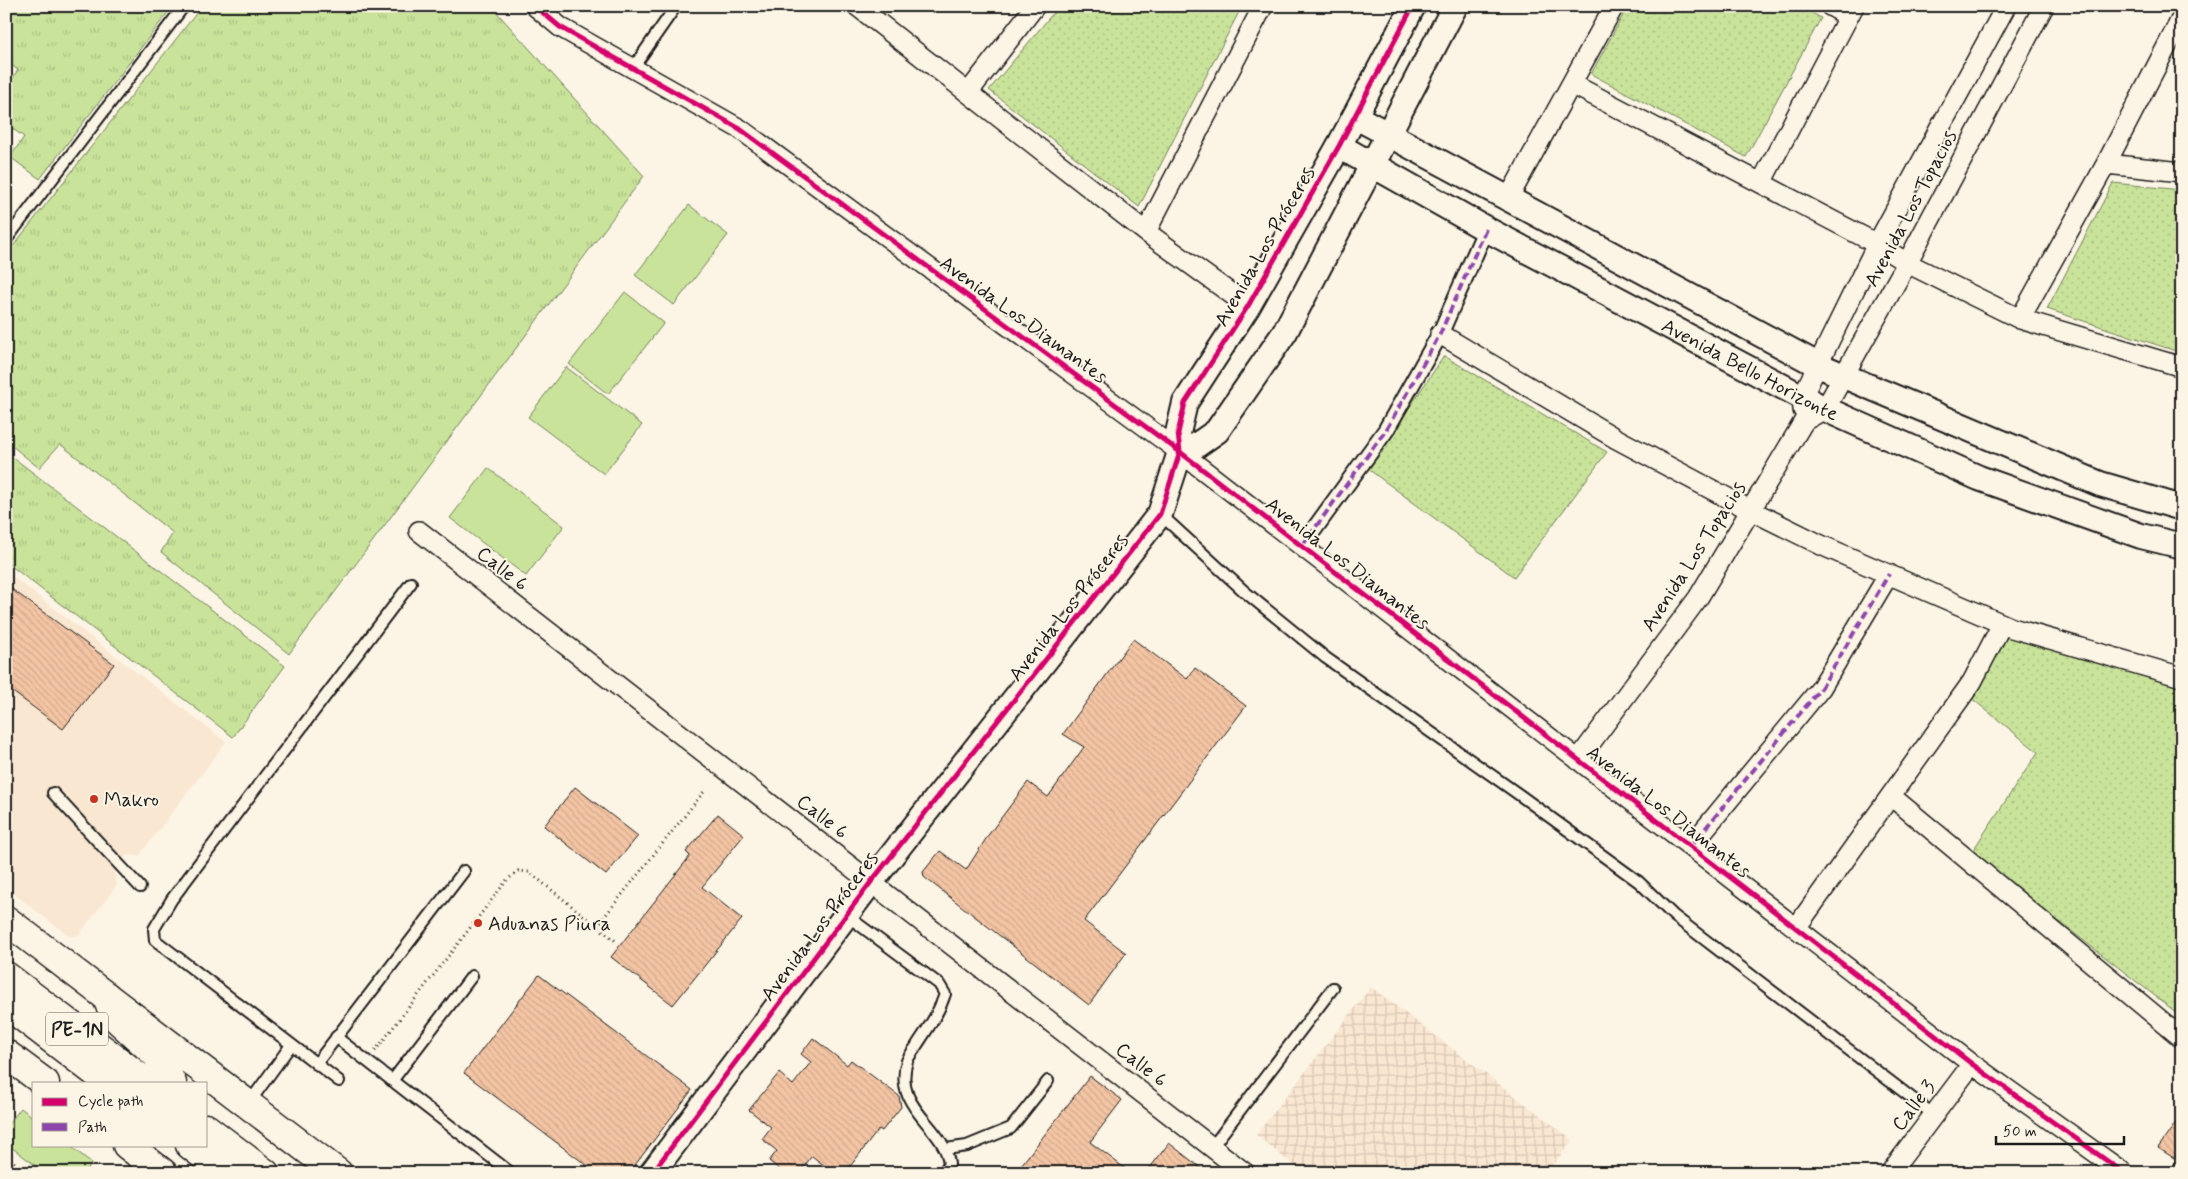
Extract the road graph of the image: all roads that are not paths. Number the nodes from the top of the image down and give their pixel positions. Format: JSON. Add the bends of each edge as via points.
{"nodes":[{"id":1,"x":184,"y":6,"type":"edge"},
{"id":2,"x":535,"y":6,"type":"edge"},
{"id":3,"x":676,"y":6,"type":"edge"},
{"id":4,"x":857,"y":6,"type":"edge"},
{"id":5,"x":1035,"y":6,"type":"edge"},
{"id":6,"x":1263,"y":6,"type":"edge"},
{"id":7,"x":1413,"y":6,"type":"edge"},
{"id":8,"x":1455,"y":6,"type":"edge"},
{"id":9,"x":1614,"y":6,"type":"edge"},
{"id":10,"x":1830,"y":6,"type":"edge"},
{"id":11,"x":2006,"y":6,"type":"edge"},
{"id":12,"x":2044,"y":6,"type":"edge"},
{"id":13,"x":1851,"y":11,"type":"edge"},
{"id":14,"x":2179,"y":28,"type":"edge"},
{"id":15,"x":633,"y":68,"type":"junction"},
{"id":16,"x":1572,"y":84,"type":"junction"},
{"id":17,"x":968,"y":93,"type":"junction"},
{"id":18,"x":1356,"y":117,"type":"junction"},
{"id":19,"x":1387,"y":135,"type":"junction"},
{"id":20,"x":1340,"y":146,"type":"junction"},
{"id":21,"x":1372,"y":164,"type":"junction"},
{"id":22,"x":2106,"y":164,"type":"junction"},
{"id":23,"x":2182,"y":172,"type":"edge"},
{"id":24,"x":1761,"y":183,"type":"junction"},
{"id":25,"x":1508,"y":199,"type":"junction"},
{"id":26,"x":1486,"y":229,"type":"junction"},
{"id":27,"x":1146,"y":232,"type":"junction"},
{"id":28,"x":6,"y":240,"type":"edge"},
{"id":29,"x":1878,"y":244,"type":"junction"},
{"id":30,"x":1907,"y":263,"type":"junction"},
{"id":31,"x":1248,"y":306,"type":"junction"},
{"id":32,"x":2020,"y":319,"type":"junction"},
{"id":33,"x":1440,"y":334,"type":"junction"},
{"id":34,"x":1818,"y":365,"type":"junction"},
{"id":35,"x":2182,"y":367,"type":"edge"},
{"id":36,"x":1843,"y":376,"type":"junction"},
{"id":37,"x":1802,"y":397,"type":"junction"},
{"id":38,"x":1825,"y":409,"type":"junction"},
{"id":39,"x":1804,"y":421,"type":"junction"},
{"id":40,"x":1180,"y":452,"type":"junction"},
{"id":41,"x":2182,"y":508,"type":"edge"},
{"id":42,"x":1750,"y":510,"type":"junction"},
{"id":43,"x":1160,"y":514,"type":"junction"},
{"id":44,"x":419,"y":531,"type":"dead end"},
{"id":45,"x":1302,"y":546,"type":"junction"},
{"id":46,"x":2182,"y":546,"type":"edge"},
{"id":47,"x":1889,"y":574,"type":"junction"},
{"id":48,"x":411,"y":583,"type":"dead end"},
{"id":49,"x":2002,"y":624,"type":"junction"},
{"id":50,"x":2182,"y":677,"type":"edge"},
{"id":51,"x":1578,"y":760,"type":"junction"},
{"id":52,"x":53,"y":793,"type":"dead end"},
{"id":53,"x":1891,"y":796,"type":"junction"},
{"id":54,"x":1690,"y":847,"type":"junction"},
{"id":55,"x":464,"y":871,"type":"dead end"},
{"id":56,"x":871,"y":882,"type":"junction"},
{"id":57,"x":140,"y":887,"type":"dead end"},
{"id":58,"x":846,"y":915,"type":"junction"},
{"id":59,"x":6,"y":920,"type":"edge"},
{"id":60,"x":1796,"y":928,"type":"junction"},
{"id":61,"x":6,"y":976,"type":"edge"},
{"id":62,"x":472,"y":976,"type":"dead end"},
{"id":63,"x":1333,"y":988,"type":"dead end"},
{"id":64,"x":106,"y":996,"type":"junction"},
{"id":65,"x":6,"y":1004,"type":"edge"},
{"id":66,"x":336,"y":1037,"type":"junction"},
{"id":67,"x":2182,"y":1038,"type":"edge"},
{"id":68,"x":291,"y":1045,"type":"junction"},
{"id":69,"x":6,"y":1054,"type":"edge"},
{"id":70,"x":316,"y":1064,"type":"junction"},
{"id":71,"x":1972,"y":1064,"type":"junction"},
{"id":72,"x":339,"y":1081,"type":"dead end"},
{"id":73,"x":392,"y":1081,"type":"junction"},
{"id":74,"x":1048,"y":1081,"type":"dead end"},
{"id":75,"x":44,"y":1082,"type":"edge"},
{"id":76,"x":108,"y":1082,"type":"edge"},
{"id":77,"x":146,"y":1082,"type":"edge"},
{"id":78,"x":172,"y":1082,"type":"edge"},
{"id":79,"x":248,"y":1104,"type":"junction"},
{"id":80,"x":1934,"y":1115,"type":"junction"},
{"id":81,"x":208,"y":1130,"type":"edge"},
{"id":82,"x":128,"y":1146,"type":"edge"},
{"id":83,"x":191,"y":1146,"type":"edge"},
{"id":84,"x":1212,"y":1147,"type":"junction"},
{"id":85,"x":946,"y":1150,"type":"junction"},
{"id":86,"x":1240,"y":1171,"type":"edge"},
{"id":87,"x":163,"y":1173,"type":"edge"},
{"id":88,"x":226,"y":1173,"type":"edge"},
{"id":89,"x":264,"y":1173,"type":"edge"},
{"id":90,"x":338,"y":1173,"type":"edge"},
{"id":91,"x":511,"y":1173,"type":"edge"},
{"id":92,"x":652,"y":1173,"type":"edge"},
{"id":93,"x":943,"y":1173,"type":"edge"},
{"id":94,"x":1890,"y":1173,"type":"edge"},
{"id":95,"x":2124,"y":1173,"type":"edge"}],
"edges":[{"from":1,"to":28,"type":"lane"},
{"from":2,"to":15,"type":"street","name":"Avenida Los Diamantes","via":[[560,27]]},
{"from":3,"to":15,"type":"lane"},
{"from":4,"to":17,"type":"street"},
{"from":5,"to":17,"type":"street"},
{"from":6,"to":27,"type":"street"},
{"from":7,"to":18,"type":"street","name":"Avenida Los Próceres"},
{"from":8,"to":19,"type":"street"},
{"from":9,"to":16,"type":"street"},
{"from":10,"to":13,"type":"street"},
{"from":11,"to":29,"type":"street","name":"Avenida Los Topacios"},
{"from":12,"to":30,"type":"street","name":"Avenida Los Topacios"},
{"from":13,"to":24,"type":"street"},
{"from":14,"to":22,"type":"street"},
{"from":15,"to":40,"type":"street","name":"Avenida Los Diamantes","via":[[740,129]]},
{"from":16,"to":24,"type":"street"},
{"from":16,"to":25,"type":"street"},
{"from":17,"to":27,"type":"street"},
{"from":18,"to":19,"type":"street","name":"Avenida Bello Horizonte"},
{"from":18,"to":20,"type":"street","name":"Avenida Los Próceres"},
{"from":19,"to":21,"type":"street"},
{"from":19,"to":25,"type":"street","name":"Avenida Bello Horizonte"},
{"from":20,"to":21,"type":"street","name":"Avenida Bello Horizonte"},
{"from":20,"to":31,"type":"street","name":"Avenida Los Próceres"},
{"from":21,"to":26,"type":"street","name":"Avenida Bello Horizonte"},
{"from":21,"to":40,"type":"street","via":[[1286,332],[1217,431]]},
{"from":22,"to":23,"type":"street"},
{"from":22,"to":32,"type":"street"},
{"from":24,"to":29,"type":"street"},
{"from":25,"to":34,"type":"street","name":"Avenida Bello Horizonte"},
{"from":26,"to":33,"type":"street"},
{"from":26,"to":37,"type":"street","name":"Avenida Bello Horizonte"},
{"from":27,"to":31,"type":"street"},
{"from":29,"to":30,"type":"street"},
{"from":29,"to":34,"type":"street","name":"Avenida Los Topacios"},
{"from":30,"to":32,"type":"street"},
{"from":30,"to":36,"type":"street","name":"Avenida Los Topacios"},
{"from":31,"to":40,"type":"street","name":"Avenida Los Próceres","via":[[1185,403],[1178,433]]},
{"from":32,"to":35,"type":"street"},
{"from":33,"to":42,"type":"street","via":[[1615,438]]},
{"from":33,"to":45,"type":"street","via":[[1386,430]]},
{"from":34,"to":36,"type":"street","name":"Avenida Bello Horizonte"},
{"from":34,"to":37,"type":"street","name":"Avenida Los Topacios"},
{"from":36,"to":38,"type":"street","name":"Avenida Los Topacios"},
{"from":36,"to":41,"type":"street","name":"Avenida Bello Horizonte","via":[[2100,484]]},
{"from":37,"to":38,"type":"street","name":"Avenida Bello Horizonte"},
{"from":37,"to":39,"type":"street"},
{"from":38,"to":39,"type":"street","name":"Avenida Los Topacios"},
{"from":38,"to":46,"type":"street","name":"Avenida Bello Horizonte","via":[[1979,478],[2141,536]]},
{"from":39,"to":42,"type":"street","name":"Avenida Los Topacios"},
{"from":40,"to":43,"type":"street","name":"Avenida Los Próceres"},
{"from":40,"to":45,"type":"street","name":"Avenida Los Diamantes"},
{"from":42,"to":47,"type":"street"},
{"from":42,"to":51,"type":"street","name":"Avenida Los Topacios","via":[[1698,598]]},
{"from":43,"to":56,"type":"street","name":"Avenida Los Próceres"},
{"from":43,"to":80,"type":"lane","via":[[1245,592],[1326,658],[1639,882],[1674,916]]},
{"from":44,"to":56,"type":"street","name":"Calle 6"},
{"from":45,"to":51,"type":"street","name":"Avenida Los Diamantes"},
{"from":47,"to":49,"type":"street"},
{"from":47,"to":54,"type":"street","via":[[1821,688]]},
{"from":48,"to":68,"type":"lane","via":[[172,898],[154,929],[155,940]]},
{"from":49,"to":50,"type":"street"},
{"from":49,"to":53,"type":"street","via":[[1972,682]]},
{"from":51,"to":54,"type":"street","name":"Avenida Los Diamantes"},
{"from":52,"to":57,"type":"lane"},
{"from":53,"to":60,"type":"street"},
{"from":53,"to":67,"type":"street"},
{"from":54,"to":60,"type":"street","name":"Avenida Los Diamantes"},
{"from":55,"to":66,"type":"lane"},
{"from":56,"to":58,"type":"street","name":"Avenida Los Próceres"},
{"from":56,"to":84,"type":"street","name":"Calle 6"},
{"from":58,"to":85,"type":"lane","via":[[939,984],[945,994],[941,1007],[907,1061],[905,1083],[910,1103]]},
{"from":58,"to":92,"type":"street","name":"Avenida Los Próceres"},
{"from":59,"to":64,"type":"main road"},
{"from":60,"to":71,"type":"street","name":"Avenida Los Diamantes"},
{"from":61,"to":77,"type":"main road","number":"PE-1N"},
{"from":62,"to":73,"type":"lane"},
{"from":63,"to":84,"type":"lane"},
{"from":64,"to":78,"type":"main road","via":[[116,1017],[158,1054]]},
{"from":64,"to":79,"type":"main road"},
{"from":65,"to":76,"type":"main road","number":"PE-1N"},
{"from":66,"to":70,"type":"lane"},
{"from":66,"to":73,"type":"lane"},
{"from":68,"to":70,"type":"lane"},
{"from":68,"to":79,"type":"lane"},
{"from":69,"to":75,"type":"main road"},
{"from":70,"to":72,"type":"lane"},
{"from":71,"to":80,"type":"street","name":"Calle 3"},
{"from":71,"to":95,"type":"street","name":"Avenida Los Diamantes"},
{"from":73,"to":91,"type":"lane"},
{"from":74,"to":85,"type":"lane","via":[[1011,1128],[967,1146]]},
{"from":79,"to":90,"type":"main road"},
{"from":80,"to":94,"type":"street","name":"Calle 3"},
{"from":81,"to":89,"type":"main road"},
{"from":82,"to":87,"type":"main road"},
{"from":83,"to":88,"type":"main road"},
{"from":84,"to":86,"type":"street","name":"Calle 6"},
{"from":85,"to":93,"type":"lane","via":[[949,1164]]}]}
